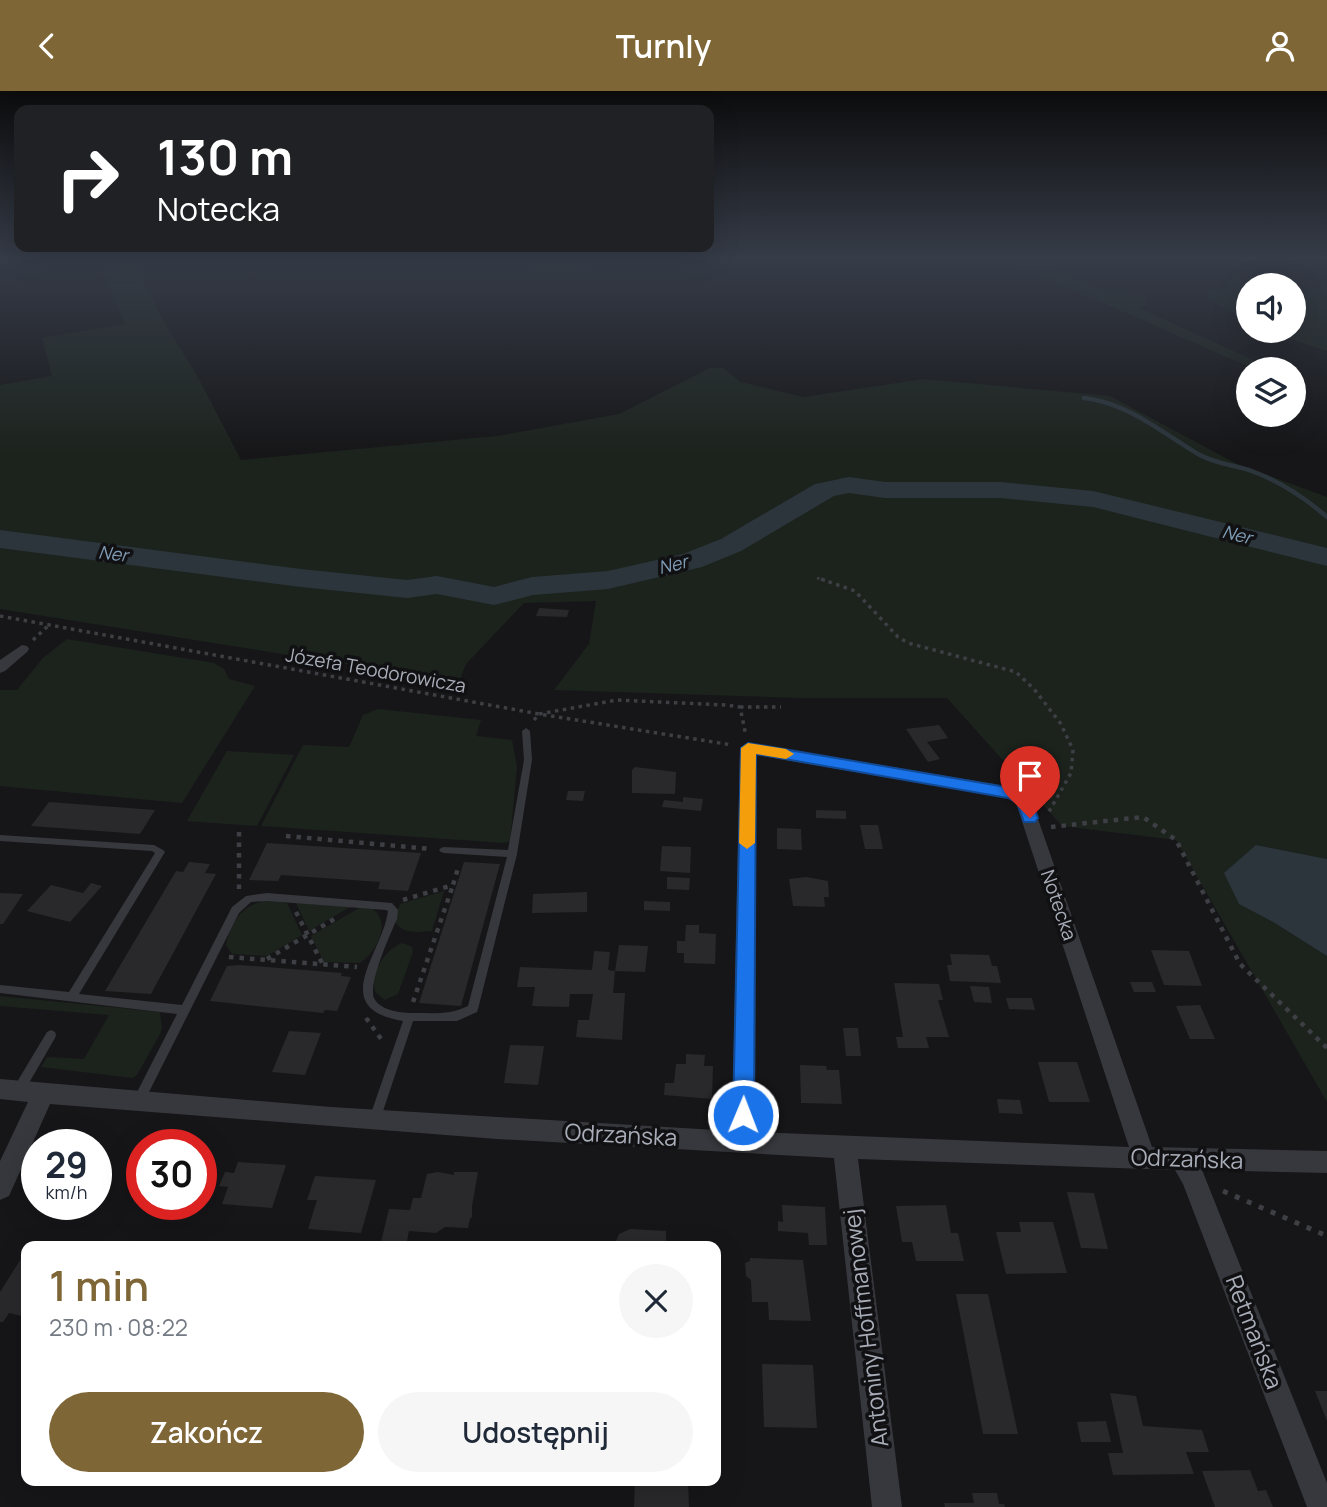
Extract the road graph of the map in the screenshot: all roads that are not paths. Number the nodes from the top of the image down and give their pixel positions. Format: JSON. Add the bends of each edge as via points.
{"nodes":[{"id":1,"x":22,"y":649,"type":"road end"},
{"id":2,"x":0,"y":668,"type":"edge"},
{"id":3,"x":526,"y":731,"type":"dead end"},
{"id":4,"x":0,"y":838,"type":"edge"},
{"id":5,"x":444,"y":850,"type":"road end"},
{"id":6,"x":512,"y":854,"type":"junction"},
{"id":7,"x":0,"y":989,"type":"edge"},
{"id":8,"x":71,"y":997,"type":"junction"},
{"id":9,"x":185,"y":1010,"type":"junction"},
{"id":10,"x":409,"y":1017,"type":"junction"},
{"id":11,"x":51,"y":1035,"type":"dead end"},
{"id":12,"x":9,"y":1090,"type":"edge"},
{"id":13,"x":43,"y":1093,"type":"junction"},
{"id":14,"x":139,"y":1100,"type":"junction"},
{"id":15,"x":375,"y":1121,"type":"junction"},
{"id":16,"x":743,"y":1141,"type":"junction"},
{"id":17,"x":845,"y":1148,"type":"junction"},
{"id":18,"x":1144,"y":1157,"type":"junction"},
{"id":19,"x":1327,"y":1162,"type":"edge"},
{"id":20,"x":1187,"y":1169,"type":"junction"},
{"id":21,"x":0,"y":1188,"type":"edge"},
{"id":22,"x":887,"y":1507,"type":"edge"},
{"id":23,"x":1322,"y":1507,"type":"edge"}],
"edges":[{"from":1,"to":2,"type":"street"},
{"from":3,"to":6,"type":"lane","via":[[528,760]]},
{"from":4,"to":8,"type":"lane","via":[[160,852]]},
{"from":5,"to":6,"type":"lane"},
{"from":6,"to":10,"type":"lane","via":[[473,1009],[457,1017]]},
{"from":7,"to":8,"type":"lane"},
{"from":8,"to":9,"type":"lane"},
{"from":9,"to":10,"type":"lane","via":[[234,910],[250,899],[289,899],[389,905],[393,910],[367,996],[385,1013]]},
{"from":9,"to":14,"type":"lane"},
{"from":10,"to":15,"type":"lane"},
{"from":11,"to":12,"type":"lane"},
{"from":12,"to":13,"type":"street","name":"Odrzańska"},
{"from":13,"to":14,"type":"street","name":"Odrzańska"},
{"from":13,"to":21,"type":"street"},
{"from":14,"to":15,"type":"street","name":"Odrzańska"},
{"from":15,"to":16,"type":"street","name":"Odrzańska"},
{"from":16,"to":17,"type":"street","name":"Odrzańska"},
{"from":16,"to":18,"type":"street","name":"Notecka","via":[[748,748],[1012,793],[1024,800]]},
{"from":17,"to":18,"type":"street","name":"Odrzańska"},
{"from":17,"to":22,"type":"street","name":"Antoniny Hoffmanowej"},
{"from":18,"to":20,"type":"street","name":"Odrzańska"},
{"from":19,"to":20,"type":"street","name":"Odrzańska"},
{"from":20,"to":23,"type":"street","name":"Retmańska"}]}
